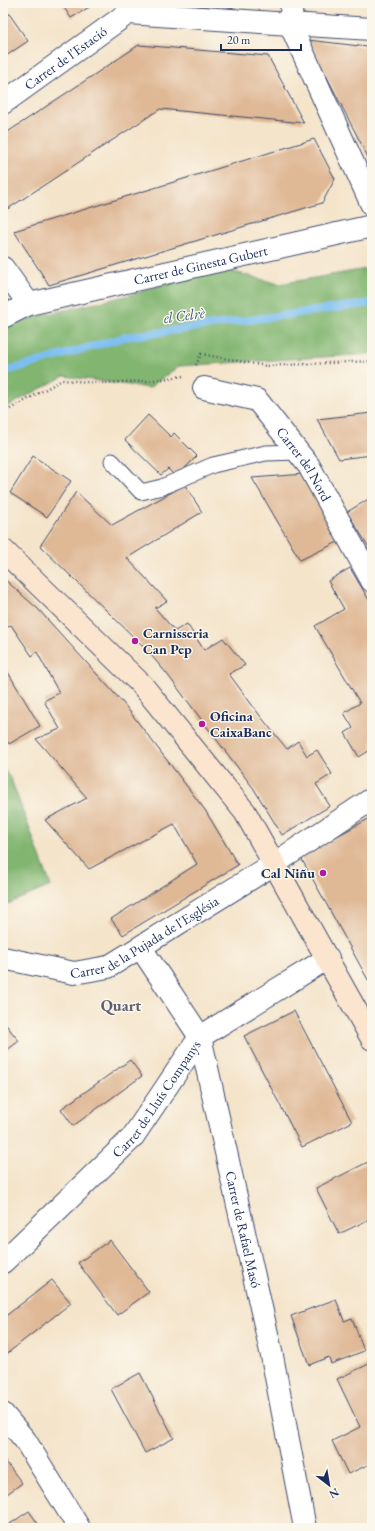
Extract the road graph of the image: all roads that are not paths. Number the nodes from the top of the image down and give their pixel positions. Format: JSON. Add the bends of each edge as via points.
{"nodes":[{"id":1,"x":292,"y":3,"type":"edge"},
{"id":2,"x":128,"y":8,"type":"edge"},
{"id":3,"x":290,"y":24,"type":"junction"},
{"id":4,"x":372,"y":29,"type":"edge"},
{"id":5,"x":3,"y":103,"type":"edge"},
{"id":6,"x":372,"y":205,"type":"edge"},
{"id":7,"x":372,"y":226,"type":"edge"},
{"id":8,"x":3,"y":268,"type":"edge"},
{"id":9,"x":29,"y":304,"type":"junction"},
{"id":10,"x":3,"y":317,"type":"edge"},
{"id":11,"x":204,"y":388,"type":"dead end"},
{"id":12,"x":299,"y":452,"type":"junction"},
{"id":13,"x":112,"y":462,"type":"dead end"},
{"id":14,"x":3,"y":550,"type":"edge"},
{"id":15,"x":372,"y":581,"type":"edge"},
{"id":16,"x":372,"y":799,"type":"edge"},
{"id":17,"x":274,"y":864,"type":"junction"},
{"id":18,"x":141,"y":948,"type":"junction"},
{"id":19,"x":3,"y":958,"type":"edge"},
{"id":20,"x":328,"y":958,"type":"junction"},
{"id":21,"x":200,"y":1037,"type":"junction"},
{"id":22,"x":372,"y":1039,"type":"edge"},
{"id":23,"x":3,"y":1262,"type":"edge"},
{"id":24,"x":3,"y":1414,"type":"edge"},
{"id":25,"x":79,"y":1528,"type":"edge"},
{"id":26,"x":305,"y":1528,"type":"edge"}],
"edges":[{"from":1,"to":3,"type":"street"},
{"from":2,"to":3,"type":"street"},
{"from":2,"to":5,"type":"street","name":"Carrer de l'Estació"},
{"from":3,"to":4,"type":"street"},
{"from":3,"to":6,"type":"street"},
{"from":7,"to":9,"type":"street","name":"Carrer de Ginesta Gubert"},
{"from":8,"to":9,"type":"street"},
{"from":9,"to":10,"type":"street","name":"Carrer de Ginesta Gubert"},
{"from":11,"to":12,"type":"street","name":"Carrer del Nord","via":[[257,400]]},
{"from":12,"to":13,"type":"lane","via":[[266,453],[212,465],[162,487],[141,492]]},
{"from":12,"to":15,"type":"street","name":"Carrer del Nord"},
{"from":14,"to":17,"type":"main road","via":[[142,685],[245,812]]},
{"from":16,"to":17,"type":"street","name":"Carrer de la Pujada de l'Església"},
{"from":17,"to":18,"type":"street","name":"Carrer de la Pujada de l'Església"},
{"from":17,"to":20,"type":"main road"},
{"from":18,"to":19,"type":"street","name":"Carrer de la Pujada de l'Església","via":[[108,967],[74,973]]},
{"from":18,"to":21,"type":"street","name":"Carrer de Rafael Masó"},
{"from":20,"to":21,"type":"street","name":"Carrer de Lluís Companys"},
{"from":20,"to":22,"type":"main road"},
{"from":21,"to":23,"type":"street","name":"Carrer de Lluís Companys","via":[[132,1138]]},
{"from":21,"to":26,"type":"street","name":"Carrer de Rafael Masó","via":[[272,1356]]},
{"from":24,"to":25,"type":"street","via":[[25,1440]]}]}
